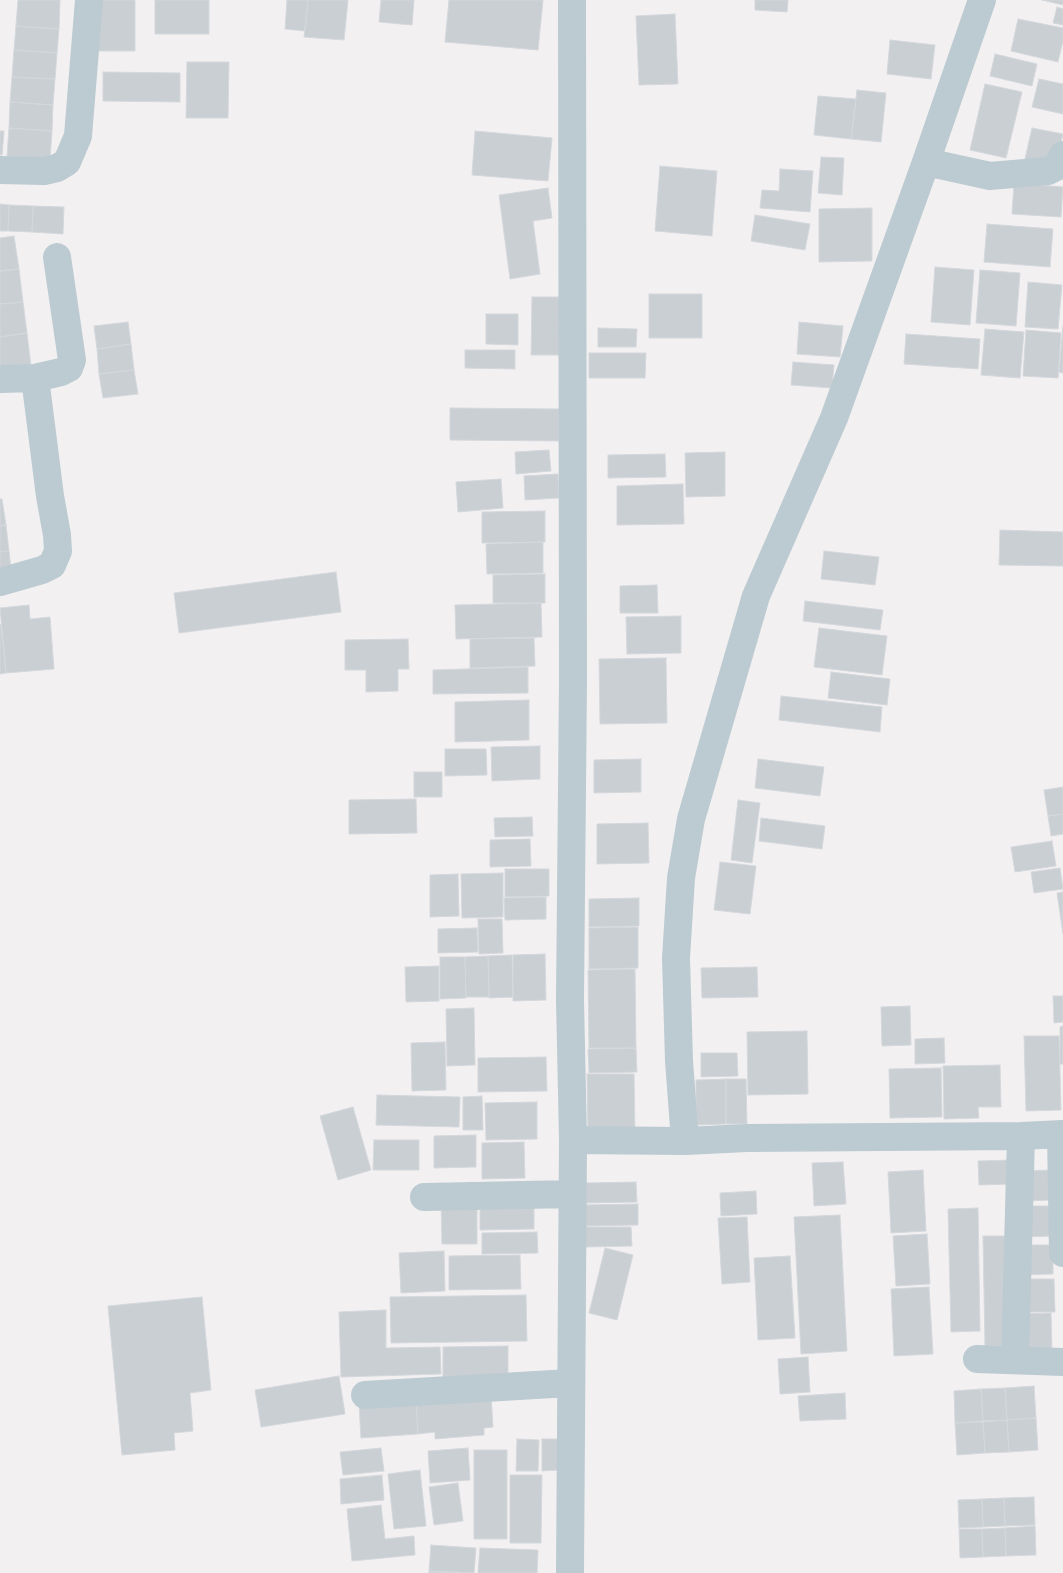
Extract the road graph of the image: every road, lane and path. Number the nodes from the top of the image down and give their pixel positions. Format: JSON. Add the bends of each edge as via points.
{"nodes":[{"id":1,"x":89,"y":0,"type":"edge"},
{"id":2,"x":572,"y":0,"type":"edge"},
{"id":3,"x":982,"y":0,"type":"edge"},
{"id":4,"x":1063,"y":155,"type":"edge"},
{"id":5,"x":926,"y":162,"type":"junction"},
{"id":6,"x":0,"y":170,"type":"edge"},
{"id":7,"x":57,"y":257,"type":"dead end"},
{"id":8,"x":35,"y":378,"type":"junction"},
{"id":9,"x":0,"y":379,"type":"edge"},
{"id":10,"x":0,"y":582,"type":"edge"},
{"id":11,"x":1062,"y":1134,"type":"edge"},
{"id":12,"x":1021,"y":1136,"type":"junction"},
{"id":13,"x":573,"y":1140,"type":"junction"},
{"id":14,"x":675,"y":1141,"type":"junction"},
{"id":15,"x":572,"y":1194,"type":"junction"},
{"id":16,"x":424,"y":1197,"type":"dead end"},
{"id":17,"x":1063,"y":1252,"type":"edge"},
{"id":18,"x":977,"y":1358,"type":"dead end"},
{"id":19,"x":1015,"y":1360,"type":"junction"},
{"id":20,"x":1063,"y":1362,"type":"edge"},
{"id":21,"x":570,"y":1383,"type":"junction"},
{"id":22,"x":365,"y":1395,"type":"dead end"},
{"id":23,"x":570,"y":1573,"type":"edge"}],
"edges":[{"from":1,"to":6,"type":"street","via":[[78,136],[67,162],[44,171]]},
{"from":2,"to":13,"type":"street","via":[[570,1000]]},
{"from":3,"to":5,"type":"street"},
{"from":4,"to":5,"type":"street","via":[[1058,166],[1048,171],[990,176]]},
{"from":5,"to":14,"type":"street","via":[[834,418],[756,596],[691,819],[681,878],[676,958],[679,1061]]},
{"from":7,"to":8,"type":"street","via":[[72,360],[69,368],[61,372]]},
{"from":8,"to":9,"type":"street"},
{"from":8,"to":10,"type":"street","via":[[58,551],[52,564],[42,570]]},
{"from":11,"to":12,"type":"street"},
{"from":11,"to":17,"type":"street"},
{"from":12,"to":14,"type":"street"},
{"from":12,"to":19,"type":"street"},
{"from":13,"to":14,"type":"street"},
{"from":13,"to":15,"type":"street"},
{"from":15,"to":16,"type":"street"},
{"from":15,"to":21,"type":"street"},
{"from":18,"to":19,"type":"street"},
{"from":19,"to":20,"type":"street"},
{"from":21,"to":22,"type":"street"},
{"from":21,"to":23,"type":"street"}]}
